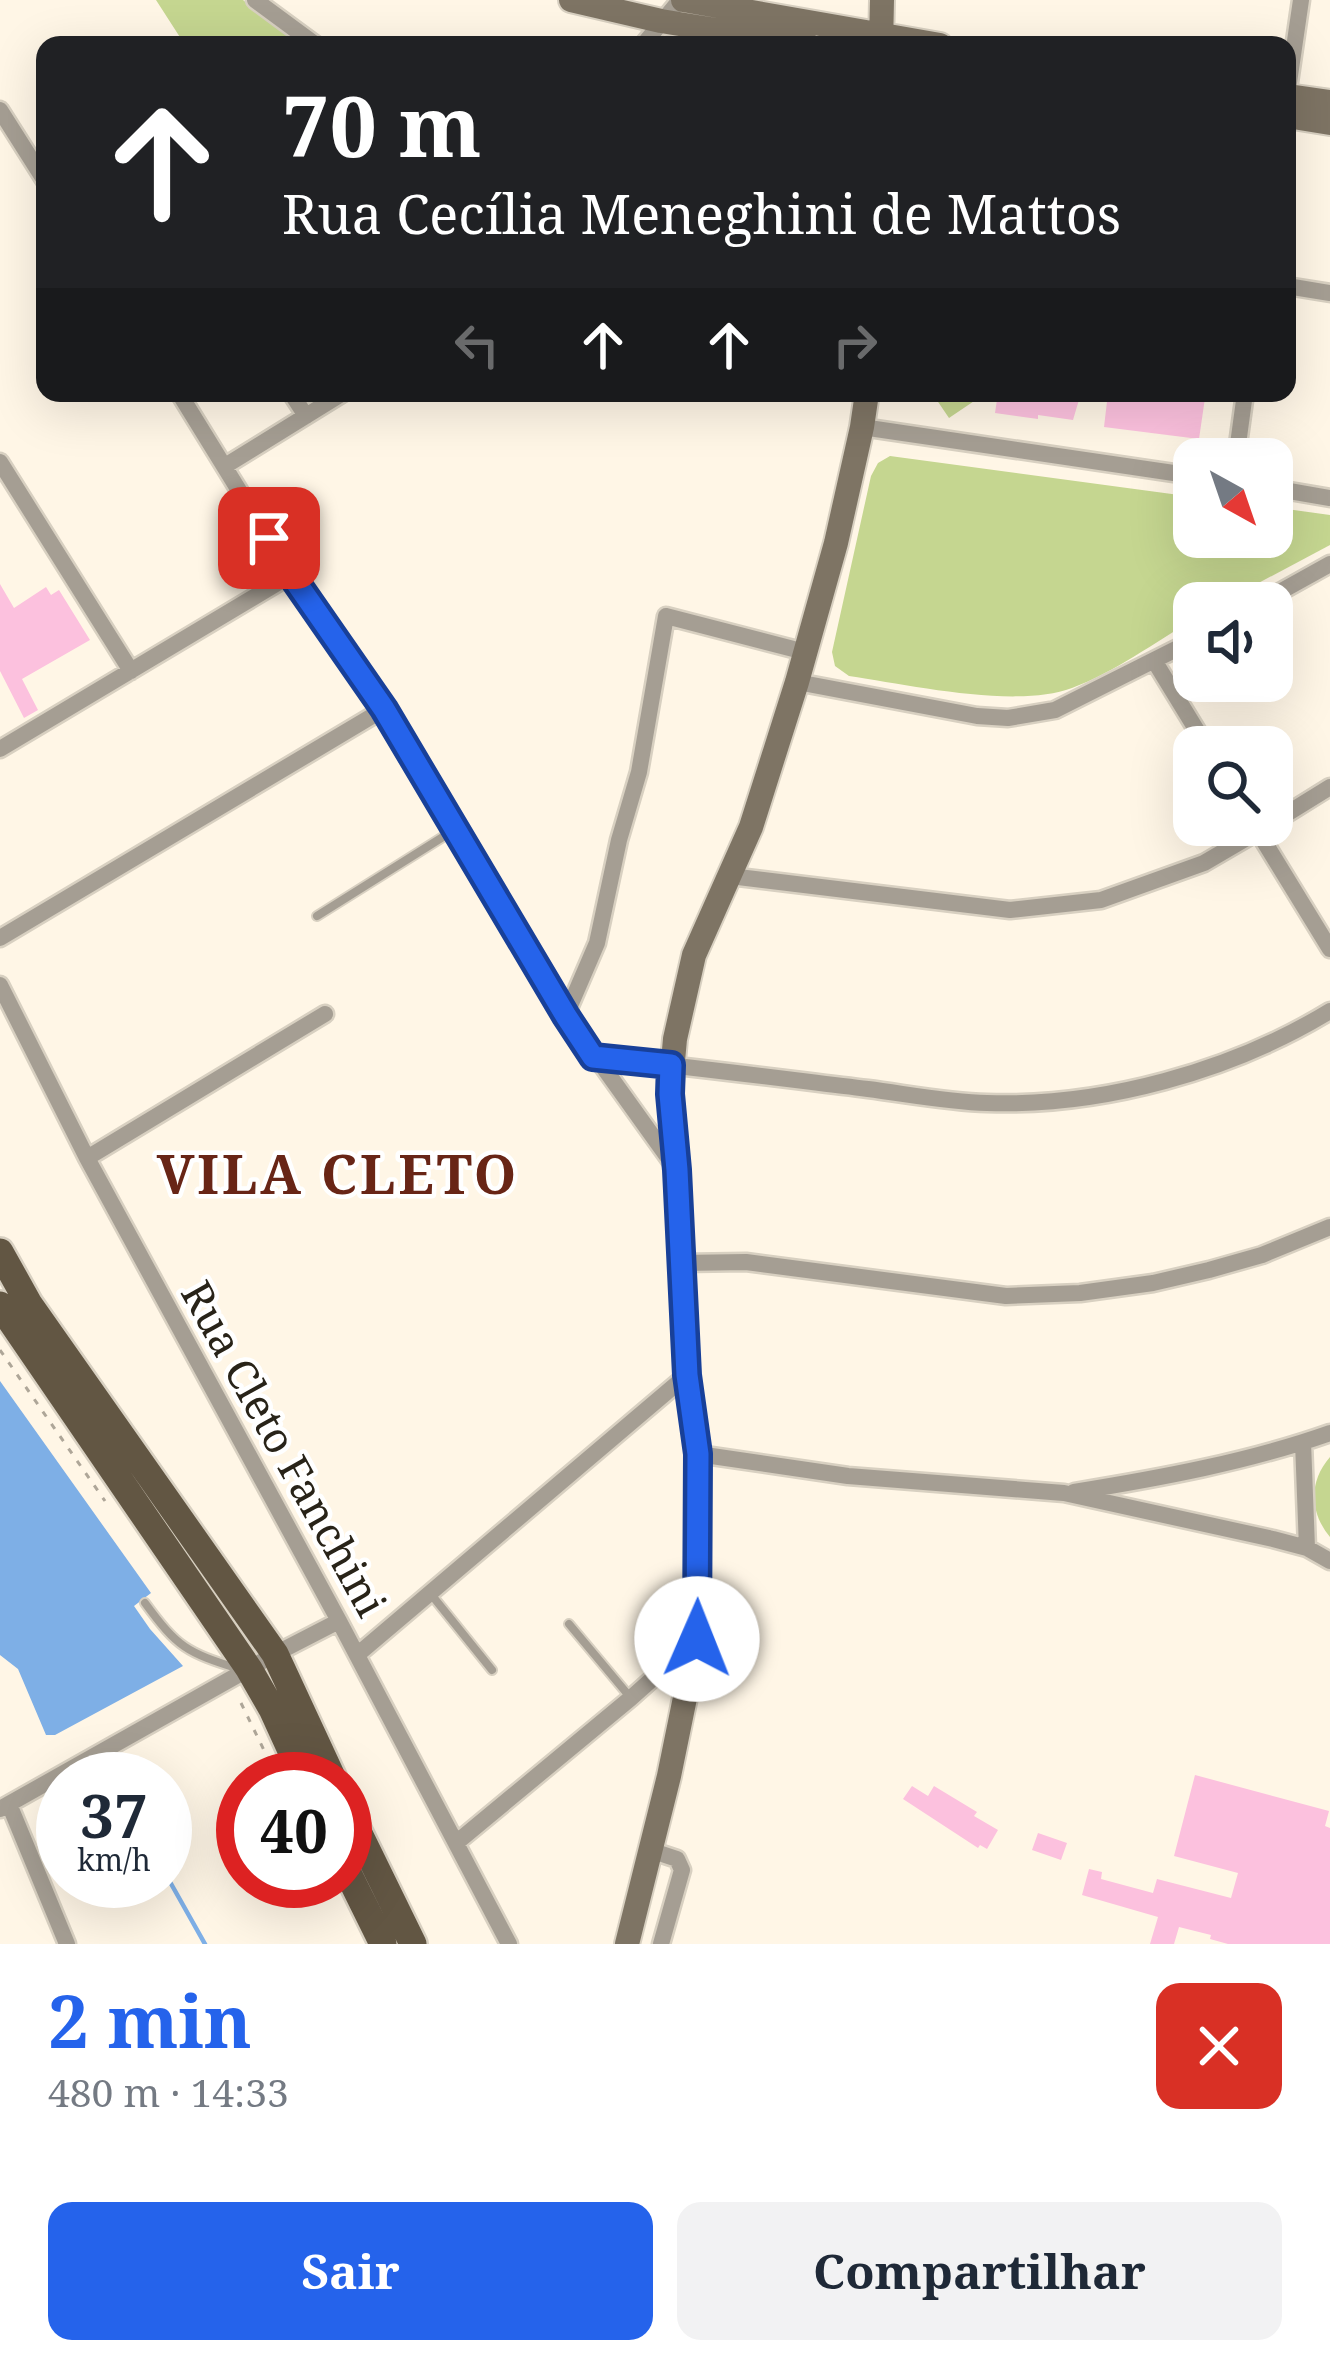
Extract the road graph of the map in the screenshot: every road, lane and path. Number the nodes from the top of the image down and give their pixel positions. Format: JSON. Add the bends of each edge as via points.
{"nodes":[{"id":1,"x":255,"y":0,"type":"edge"},
{"id":2,"x":571,"y":0,"type":"edge"},
{"id":3,"x":682,"y":0,"type":"edge"},
{"id":4,"x":882,"y":0,"type":"edge"},
{"id":5,"x":1301,"y":0,"type":"edge"},
{"id":6,"x":772,"y":8,"type":"edge"},
{"id":7,"x":661,"y":21,"type":"junction"},
{"id":8,"x":304,"y":36,"type":"edge"},
{"id":9,"x":650,"y":36,"type":"edge"},
{"id":10,"x":753,"y":36,"type":"edge"},
{"id":11,"x":864,"y":36,"type":"edge"},
{"id":12,"x":881,"y":36,"type":"edge"},
{"id":13,"x":1296,"y":36,"type":"edge"},
{"id":14,"x":1296,"y":97,"type":"edge"},
{"id":15,"x":1330,"y":102,"type":"edge"},
{"id":16,"x":0,"y":110,"type":"edge"},
{"id":17,"x":1296,"y":117,"type":"edge"},
{"id":18,"x":1330,"y":123,"type":"edge"},
{"id":19,"x":36,"y":167,"type":"edge"},
{"id":20,"x":1296,"y":287,"type":"edge"},
{"id":21,"x":1330,"y":292,"type":"edge"},
{"id":22,"x":185,"y":402,"type":"edge"},
{"id":23,"x":297,"y":402,"type":"edge"},
{"id":24,"x":329,"y":402,"type":"edge"},
{"id":25,"x":866,"y":402,"type":"edge"},
{"id":26,"x":1244,"y":402,"type":"edge"},
{"id":27,"x":306,"y":416,"type":"junction"},
{"id":28,"x":862,"y":427,"type":"junction"},
{"id":29,"x":1239,"y":438,"type":"edge"},
{"id":30,"x":0,"y":462,"type":"edge"},
{"id":31,"x":225,"y":466,"type":"junction"},
{"id":32,"x":1173,"y":473,"type":"edge"},
{"id":33,"x":1293,"y":492,"type":"edge"},
{"id":34,"x":1330,"y":498,"type":"edge"},
{"id":35,"x":1330,"y":564,"type":"edge"},
{"id":36,"x":291,"y":575,"type":"junction"},
{"id":37,"x":1293,"y":585,"type":"edge"},
{"id":38,"x":805,"y":652,"type":"junction"},
{"id":39,"x":1173,"y":652,"type":"edge"},
{"id":40,"x":1155,"y":662,"type":"junction"},
{"id":41,"x":131,"y":671,"type":"junction"},
{"id":42,"x":797,"y":682,"type":"junction"},
{"id":43,"x":384,"y":709,"type":"junction"},
{"id":44,"x":1194,"y":726,"type":"edge"},
{"id":45,"x":0,"y":749,"type":"edge"},
{"id":46,"x":1330,"y":787,"type":"edge"},
{"id":47,"x":1293,"y":809,"type":"edge"},
{"id":48,"x":455,"y":829,"type":"junction"},
{"id":49,"x":1232,"y":846,"type":"edge"},
{"id":50,"x":1275,"y":846,"type":"edge"},
{"id":51,"x":730,"y":876,"type":"junction"},
{"id":52,"x":316,"y":916,"type":"dead end"},
{"id":53,"x":0,"y":938,"type":"edge"},
{"id":54,"x":1330,"y":950,"type":"edge"},
{"id":55,"x":0,"y":985,"type":"edge"},
{"id":56,"x":1330,"y":1011,"type":"edge"},
{"id":57,"x":325,"y":1014,"type":"dead end"},
{"id":58,"x":566,"y":1016,"type":"junction"},
{"id":59,"x":593,"y":1057,"type":"junction"},
{"id":60,"x":671,"y":1065,"type":"junction"},
{"id":61,"x":87,"y":1158,"type":"junction"},
{"id":62,"x":677,"y":1170,"type":"junction"},
{"id":63,"x":1330,"y":1227,"type":"edge"},
{"id":64,"x":0,"y":1252,"type":"edge"},
{"id":65,"x":681,"y":1263,"type":"junction"},
{"id":66,"x":0,"y":1305,"type":"edge"},
{"id":67,"x":0,"y":1350,"type":"edge"},
{"id":68,"x":687,"y":1375,"type":"junction"},
{"id":69,"x":1330,"y":1433,"type":"edge"},
{"id":70,"x":1303,"y":1442,"type":"junction"},
{"id":71,"x":698,"y":1454,"type":"junction"},
{"id":72,"x":1155,"y":1479,"type":"junction"},
{"id":73,"x":1064,"y":1493,"type":"junction"},
{"id":74,"x":109,"y":1506,"type":"dead end"},
{"id":75,"x":1150,"y":1512,"type":"junction"},
{"id":76,"x":1307,"y":1548,"type":"junction"},
{"id":77,"x":1330,"y":1561,"type":"edge"},
{"id":78,"x":429,"y":1592,"type":"junction"},
{"id":79,"x":145,"y":1603,"type":"dead end"},
{"id":80,"x":339,"y":1621,"type":"junction"},
{"id":81,"x":569,"y":1624,"type":"dead end"},
{"id":82,"x":697,"y":1639,"type":"junction"},
{"id":83,"x":275,"y":1654,"type":"junction"},
{"id":84,"x":357,"y":1655,"type":"junction"},
{"id":85,"x":492,"y":1670,"type":"dead end"},
{"id":86,"x":242,"y":1673,"type":"junction"},
{"id":87,"x":632,"y":1698,"type":"junction"},
{"id":88,"x":269,"y":1752,"type":"edge"},
{"id":89,"x":288,"y":1752,"type":"edge"},
{"id":90,"x":320,"y":1752,"type":"edge"},
{"id":91,"x":5,"y":1807,"type":"edge"},
{"id":92,"x":456,"y":1843,"type":"junction"},
{"id":93,"x":650,"y":1850,"type":"junction"},
{"id":94,"x":372,"y":1860,"type":"edge"},
{"id":95,"x":364,"y":1908,"type":"edge"},
{"id":96,"x":67,"y":1944,"type":"edge"},
{"id":97,"x":382,"y":1944,"type":"edge"},
{"id":98,"x":413,"y":1944,"type":"edge"},
{"id":99,"x":509,"y":1944,"type":"edge"},
{"id":100,"x":627,"y":1944,"type":"edge"},
{"id":101,"x":661,"y":1944,"type":"edge"}],
"edges":[{"from":1,"to":8,"type":"street"},
{"from":2,"to":7,"type":"street"},
{"from":3,"to":6,"type":"street"},
{"from":3,"to":7,"type":"street"},
{"from":4,"to":12,"type":"street"},
{"from":5,"to":13,"type":"street"},
{"from":6,"to":11,"type":"street"},
{"from":7,"to":9,"type":"street"},
{"from":7,"to":10,"type":"street"},
{"from":14,"to":15,"type":"street"},
{"from":16,"to":19,"type":"street"},
{"from":17,"to":18,"type":"street"},
{"from":20,"to":21,"type":"street"},
{"from":22,"to":31,"type":"street"},
{"from":23,"to":27,"type":"street"},
{"from":24,"to":27,"type":"street"},
{"from":25,"to":28,"type":"street"},
{"from":26,"to":29,"type":"street"},
{"from":27,"to":31,"type":"street"},
{"from":28,"to":32,"type":"street"},
{"from":28,"to":38,"type":"street"},
{"from":30,"to":41,"type":"street"},
{"from":31,"to":36,"type":"street"},
{"from":33,"to":34,"type":"street"},
{"from":35,"to":37,"type":"street"},
{"from":36,"to":41,"type":"street"},
{"from":36,"to":43,"type":"street"},
{"from":38,"to":42,"type":"street"},
{"from":38,"to":58,"type":"street","via":[[666,616],[597,944]]},
{"from":39,"to":40,"type":"street"},
{"from":40,"to":42,"type":"street","via":[[1055,710],[1008,718]]},
{"from":40,"to":44,"type":"street"},
{"from":41,"to":45,"type":"street"},
{"from":42,"to":51,"type":"street"},
{"from":43,"to":48,"type":"street"},
{"from":43,"to":53,"type":"street"},
{"from":46,"to":47,"type":"street"},
{"from":48,"to":52,"type":"lane"},
{"from":48,"to":58,"type":"street"},
{"from":49,"to":51,"type":"street","via":[[1101,900],[1010,910]]},
{"from":50,"to":54,"type":"street"},
{"from":51,"to":60,"type":"street","via":[[694,955]]},
{"from":55,"to":61,"type":"street","name":"Rua Cleto Fanchini"},
{"from":56,"to":60,"type":"street","via":[[1172,1080],[1056,1100],[987,1103]]},
{"from":57,"to":61,"type":"street"},
{"from":58,"to":59,"type":"street"},
{"from":59,"to":60,"type":"street"},
{"from":59,"to":62,"type":"street"},
{"from":60,"to":62,"type":"street"},
{"from":61,"to":80,"type":"street","name":"Rua Cleto Fanchini"},
{"from":62,"to":65,"type":"street"},
{"from":63,"to":65,"type":"street","via":[[1209,1270],[1080,1293],[1006,1297],[746,1262]]},
{"from":64,"to":83,"type":"main road"},
{"from":65,"to":68,"type":"street"},
{"from":66,"to":86,"type":"main road"},
{"from":67,"to":74,"type":"path"},
{"from":68,"to":71,"type":"street"},
{"from":68,"to":78,"type":"street"},
{"from":69,"to":70,"type":"street"},
{"from":70,"to":72,"type":"street"},
{"from":70,"to":76,"type":"street"},
{"from":71,"to":73,"type":"street"},
{"from":71,"to":82,"type":"street"},
{"from":72,"to":73,"type":"street"},
{"from":72,"to":75,"type":"street","via":[[1145,1494]]},
{"from":73,"to":75,"type":"street"},
{"from":75,"to":76,"type":"street"},
{"from":76,"to":77,"type":"street"},
{"from":78,"to":84,"type":"street"},
{"from":78,"to":85,"type":"lane"},
{"from":79,"to":86,"type":"lane","via":[[187,1651]]},
{"from":80,"to":83,"type":"street"},
{"from":80,"to":84,"type":"street","name":"Rua Cleto Fanchini"},
{"from":81,"to":87,"type":"lane"},
{"from":82,"to":87,"type":"street"},
{"from":82,"to":93,"type":"street"},
{"from":83,"to":86,"type":"street"},
{"from":83,"to":90,"type":"main road"},
{"from":84,"to":92,"type":"street","name":"Rua Cleto Fanchini"},
{"from":86,"to":88,"type":"path"},
{"from":86,"to":89,"type":"main road"},
{"from":86,"to":91,"type":"street"},
{"from":87,"to":92,"type":"street"},
{"from":91,"to":96,"type":"street"},
{"from":92,"to":99,"type":"street","name":"Rua Cleto Fanchini"},
{"from":93,"to":100,"type":"street"},
{"from":93,"to":101,"type":"street","via":[[677,1859],[682,1870]]},
{"from":94,"to":98,"type":"main road"},
{"from":95,"to":97,"type":"main road"}]}
